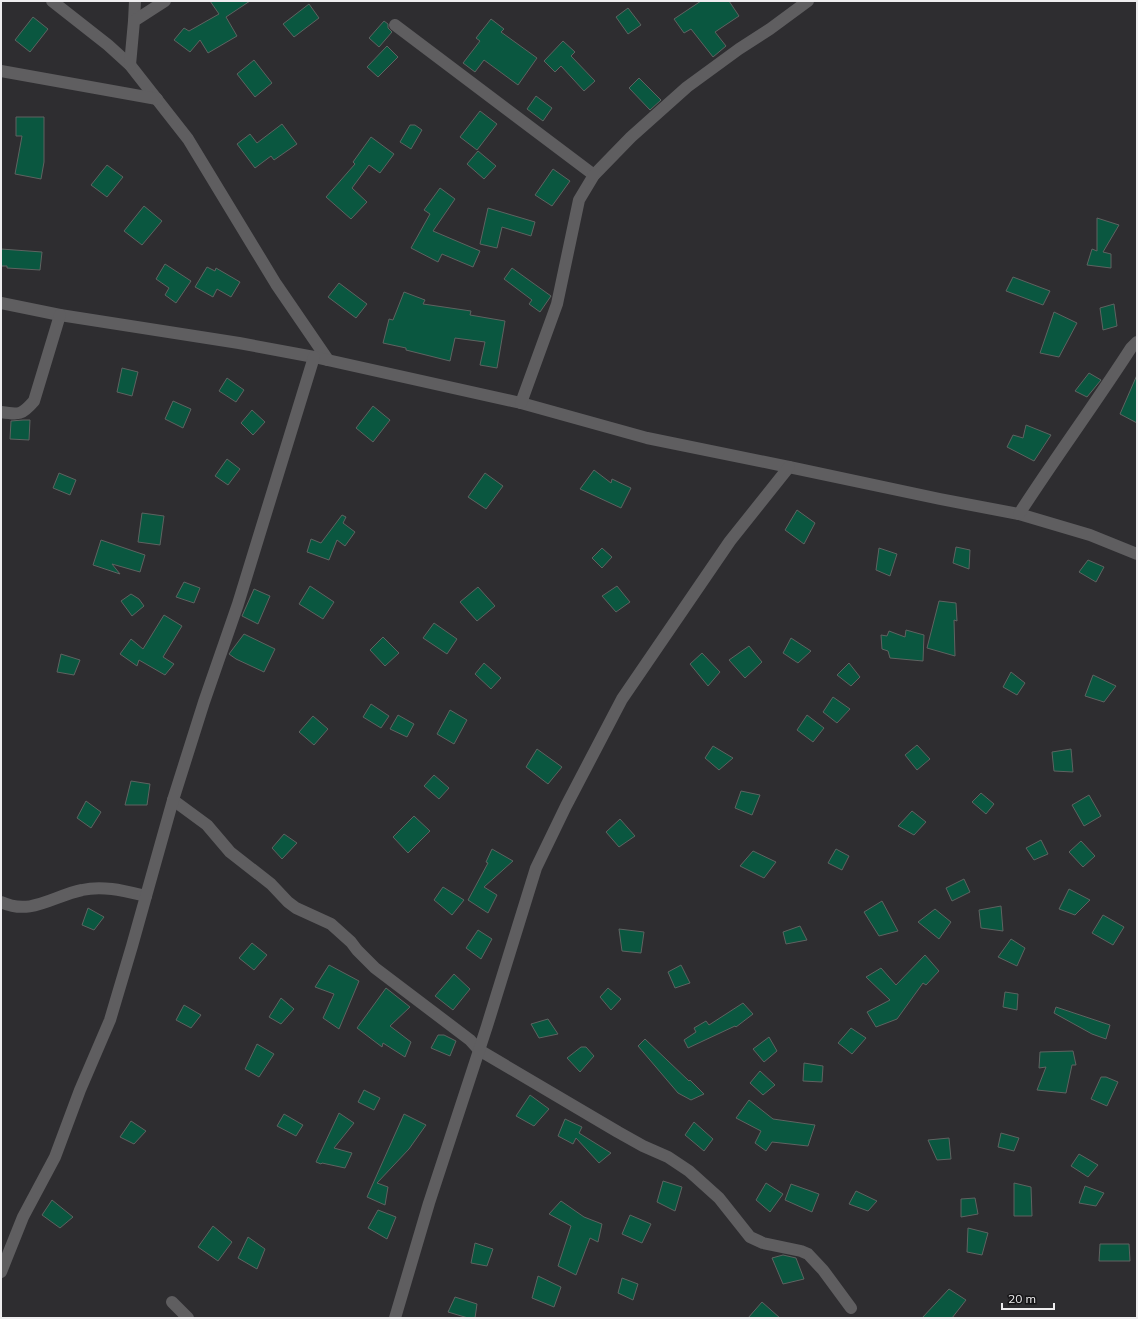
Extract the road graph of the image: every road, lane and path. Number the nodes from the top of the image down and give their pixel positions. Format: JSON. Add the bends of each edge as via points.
{"nodes":[{"id":1,"x":52,"y":1,"type":"edge"},
{"id":2,"x":134,"y":1,"type":"edge"},
{"id":3,"x":165,"y":1,"type":"edge"},
{"id":4,"x":808,"y":1,"type":"edge"},
{"id":5,"x":134,"y":21,"type":"junction"},
{"id":6,"x":395,"y":25,"type":"dead end"},
{"id":7,"x":130,"y":64,"type":"junction"},
{"id":8,"x":1,"y":71,"type":"edge"},
{"id":9,"x":157,"y":99,"type":"junction"},
{"id":10,"x":594,"y":175,"type":"junction"},
{"id":11,"x":1,"y":303,"type":"edge"},
{"id":12,"x":60,"y":315,"type":"junction"},
{"id":13,"x":1137,"y":342,"type":"edge"},
{"id":14,"x":314,"y":357,"type":"junction"},
{"id":15,"x":328,"y":360,"type":"junction"},
{"id":16,"x":521,"y":403,"type":"junction"},
{"id":17,"x":1,"y":412,"type":"edge"},
{"id":18,"x":789,"y":467,"type":"junction"},
{"id":19,"x":1019,"y":514,"type":"junction"},
{"id":20,"x":1137,"y":554,"type":"edge"},
{"id":21,"x":173,"y":800,"type":"junction"},
{"id":22,"x":146,"y":896,"type":"junction"},
{"id":23,"x":1,"y":902,"type":"edge"},
{"id":24,"x":479,"y":1050,"type":"junction"},
{"id":25,"x":1,"y":1272,"type":"edge"},
{"id":26,"x":172,"y":1302,"type":"dead end"},
{"id":27,"x":851,"y":1308,"type":"dead end"},
{"id":28,"x":188,"y":1318,"type":"edge"},
{"id":29,"x":395,"y":1318,"type":"edge"}],
"edges":[{"from":1,"to":7,"type":"street"},
{"from":2,"to":5,"type":"street"},
{"from":3,"to":5,"type":"street"},
{"from":4,"to":10,"type":"street","via":[[687,87],[631,137]]},
{"from":5,"to":7,"type":"street"},
{"from":6,"to":10,"type":"street"},
{"from":7,"to":9,"type":"street"},
{"from":8,"to":9,"type":"street"},
{"from":9,"to":15,"type":"street","via":[[188,139],[276,284]]},
{"from":10,"to":16,"type":"street","via":[[579,200],[557,304]]},
{"from":11,"to":12,"type":"street"},
{"from":12,"to":14,"type":"street"},
{"from":12,"to":17,"type":"street","via":[[34,401],[26,410],[15,414]]},
{"from":13,"to":19,"type":"street"},
{"from":14,"to":15,"type":"street"},
{"from":14,"to":21,"type":"street","via":[[238,604]]},
{"from":15,"to":16,"type":"street"},
{"from":16,"to":18,"type":"street","via":[[647,438]]},
{"from":18,"to":19,"type":"street"},
{"from":18,"to":24,"type":"street","via":[[730,541],[622,700],[536,868]]},
{"from":19,"to":20,"type":"street","via":[[1090,535]]},
{"from":21,"to":22,"type":"street"},
{"from":21,"to":24,"type":"street","via":[[207,825],[230,852],[271,884],[288,902],[331,924],[375,968],[470,1040]]},
{"from":22,"to":23,"type":"street","via":[[99,888],[82,890],[32,907]]},
{"from":22,"to":25,"type":"street","via":[[110,1020],[55,1157],[23,1217]]},
{"from":24,"to":27,"type":"street","via":[[689,1171],[719,1198],[750,1237],[762,1243],[808,1254]]},
{"from":24,"to":29,"type":"street"},
{"from":26,"to":28,"type":"street"}]}
